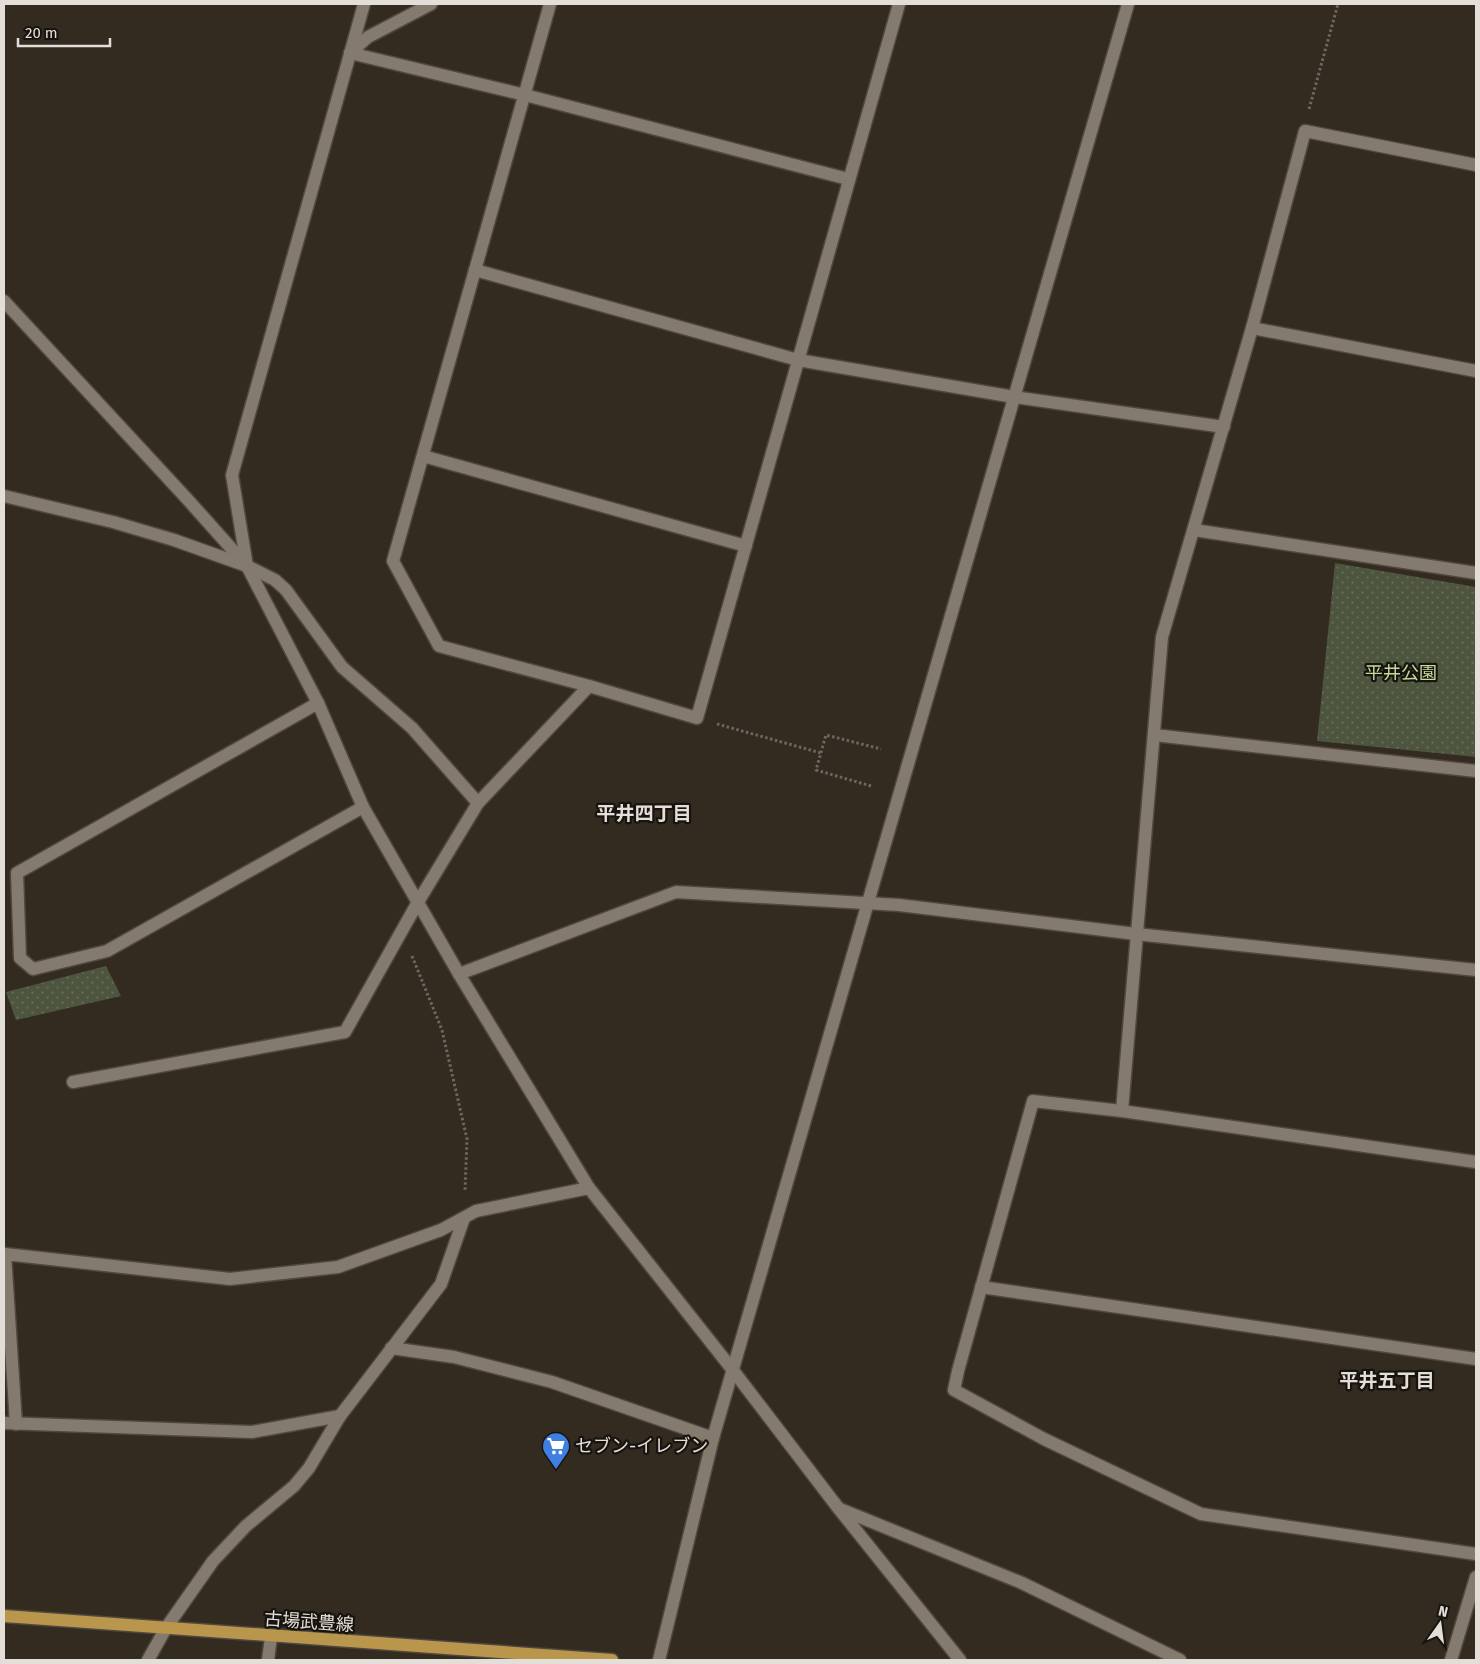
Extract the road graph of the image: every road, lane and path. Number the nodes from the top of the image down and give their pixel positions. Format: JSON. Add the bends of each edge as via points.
{"nodes":[{"id":1,"x":364,"y":4,"type":"edge"},
{"id":2,"x":431,"y":4,"type":"edge"},
{"id":3,"x":550,"y":4,"type":"edge"},
{"id":4,"x":899,"y":4,"type":"edge"},
{"id":5,"x":1128,"y":4,"type":"edge"},
{"id":6,"x":1338,"y":4,"type":"edge"},
{"id":7,"x":350,"y":52,"type":"junction"},
{"id":8,"x":525,"y":96,"type":"junction"},
{"id":9,"x":1306,"y":131,"type":"junction"},
{"id":10,"x":1476,"y":165,"type":"edge"},
{"id":11,"x":848,"y":179,"type":"junction"},
{"id":12,"x":476,"y":270,"type":"junction"},
{"id":13,"x":4,"y":301,"type":"edge"},
{"id":14,"x":1252,"y":328,"type":"junction"},
{"id":15,"x":798,"y":360,"type":"junction"},
{"id":16,"x":1476,"y":371,"type":"edge"},
{"id":17,"x":1014,"y":397,"type":"junction"},
{"id":18,"x":1224,"y":427,"type":"junction"},
{"id":19,"x":423,"y":456,"type":"junction"},
{"id":20,"x":4,"y":496,"type":"edge"},
{"id":21,"x":1194,"y":530,"type":"junction"},
{"id":22,"x":746,"y":546,"type":"junction"},
{"id":23,"x":247,"y":566,"type":"junction"},
{"id":24,"x":1476,"y":573,"type":"edge"},
{"id":25,"x":589,"y":686,"type":"junction"},
{"id":26,"x":318,"y":703,"type":"junction"},
{"id":27,"x":698,"y":718,"type":"junction"},
{"id":28,"x":1154,"y":735,"type":"junction"},
{"id":29,"x":881,"y":749,"type":"dead end"},
{"id":30,"x":820,"y":753,"type":"junction"},
{"id":31,"x":1476,"y":771,"type":"edge"},
{"id":32,"x":871,"y":786,"type":"dead end"},
{"id":33,"x":478,"y":803,"type":"junction"},
{"id":34,"x":363,"y":807,"type":"junction"},
{"id":35,"x":418,"y":902,"type":"junction"},
{"id":36,"x":867,"y":903,"type":"junction"},
{"id":37,"x":402,"y":930,"type":"junction"},
{"id":38,"x":1136,"y":934,"type":"junction"},
{"id":39,"x":1476,"y":970,"type":"edge"},
{"id":40,"x":459,"y":974,"type":"junction"},
{"id":41,"x":73,"y":1082,"type":"dead end"},
{"id":42,"x":1122,"y":1111,"type":"junction"},
{"id":43,"x":1476,"y":1162,"type":"edge"},
{"id":44,"x":589,"y":1188,"type":"junction"},
{"id":45,"x":464,"y":1218,"type":"junction"},
{"id":46,"x":981,"y":1287,"type":"junction"},
{"id":47,"x":391,"y":1348,"type":"junction"},
{"id":48,"x":1476,"y":1359,"type":"edge"},
{"id":49,"x":732,"y":1369,"type":"junction"},
{"id":50,"x":340,"y":1416,"type":"junction"},
{"id":51,"x":10,"y":1424,"type":"edge"},
{"id":52,"x":713,"y":1438,"type":"junction"},
{"id":53,"x":839,"y":1509,"type":"junction"},
{"id":54,"x":1476,"y":1554,"type":"edge"},
{"id":55,"x":1476,"y":1577,"type":"edge"},
{"id":56,"x":4,"y":1616,"type":"edge"},
{"id":57,"x":166,"y":1628,"type":"junction"},
{"id":58,"x":271,"y":1637,"type":"junction"},
{"id":59,"x":148,"y":1660,"type":"edge"},
{"id":60,"x":268,"y":1660,"type":"edge"},
{"id":61,"x":612,"y":1660,"type":"edge"},
{"id":62,"x":659,"y":1660,"type":"edge"},
{"id":63,"x":960,"y":1660,"type":"edge"},
{"id":64,"x":1180,"y":1660,"type":"edge"},
{"id":65,"x":1452,"y":1660,"type":"edge"}],
"edges":[{"from":1,"to":7,"type":"street"},
{"from":2,"to":7,"type":"street","via":[[368,37]]},
{"from":3,"to":8,"type":"street"},
{"from":4,"to":11,"type":"street"},
{"from":5,"to":17,"type":"street"},
{"from":6,"to":9,"type":"path","via":[[1306,117]]},
{"from":7,"to":8,"type":"street"},
{"from":7,"to":23,"type":"street","via":[[232,475]]},
{"from":8,"to":11,"type":"street"},
{"from":8,"to":12,"type":"street"},
{"from":9,"to":10,"type":"street"},
{"from":9,"to":14,"type":"street"},
{"from":11,"to":15,"type":"street"},
{"from":12,"to":15,"type":"street"},
{"from":12,"to":19,"type":"street"},
{"from":13,"to":23,"type":"street"},
{"from":14,"to":16,"type":"street"},
{"from":14,"to":18,"type":"street"},
{"from":15,"to":17,"type":"street"},
{"from":15,"to":22,"type":"street"},
{"from":17,"to":18,"type":"street"},
{"from":17,"to":36,"type":"street"},
{"from":18,"to":21,"type":"street"},
{"from":19,"to":22,"type":"street"},
{"from":19,"to":25,"type":"street","via":[[393,561],[439,646]]},
{"from":20,"to":23,"type":"street","via":[[113,522]]},
{"from":21,"to":24,"type":"street"},
{"from":21,"to":28,"type":"street","via":[[1162,637]]},
{"from":22,"to":27,"type":"street"},
{"from":23,"to":26,"type":"street"},
{"from":23,"to":33,"type":"street","via":[[275,580],[286,590],[342,667],[412,728]]},
{"from":25,"to":27,"type":"street"},
{"from":25,"to":33,"type":"street"},
{"from":26,"to":34,"type":"street"},
{"from":26,"to":34,"type":"street","via":[[16,873],[20,958],[33,969],[107,951]]},
{"from":27,"to":30,"type":"path"},
{"from":28,"to":31,"type":"street"},
{"from":28,"to":38,"type":"street"},
{"from":29,"to":30,"type":"path","via":[[826,735]]},
{"from":30,"to":32,"type":"path","via":[[816,770]]},
{"from":33,"to":35,"type":"street"},
{"from":34,"to":35,"type":"street"},
{"from":35,"to":37,"type":"street"},
{"from":35,"to":40,"type":"street"},
{"from":36,"to":38,"type":"street"},
{"from":36,"to":40,"type":"street","via":[[676,892]]},
{"from":36,"to":49,"type":"street"},
{"from":37,"to":41,"type":"street","via":[[345,1032]]},
{"from":37,"to":45,"type":"path","via":[[442,1030],[467,1139]]},
{"from":38,"to":39,"type":"street"},
{"from":38,"to":42,"type":"street"},
{"from":40,"to":44,"type":"street"},
{"from":42,"to":43,"type":"street"},
{"from":42,"to":46,"type":"street","via":[[1033,1101]]},
{"from":44,"to":45,"type":"street","via":[[476,1211]]},
{"from":44,"to":49,"type":"street"},
{"from":45,"to":47,"type":"street","via":[[441,1284]]},
{"from":45,"to":51,"type":"street","via":[[441,1230],[338,1267],[230,1279],[6,1254]]},
{"from":46,"to":48,"type":"street"},
{"from":46,"to":54,"type":"street","via":[[954,1390],[1020,1426],[1201,1514]]},
{"from":47,"to":50,"type":"street"},
{"from":47,"to":52,"type":"street","via":[[454,1357],[552,1382]]},
{"from":49,"to":52,"type":"street"},
{"from":49,"to":53,"type":"street"},
{"from":50,"to":51,"type":"street","via":[[252,1432]]},
{"from":50,"to":57,"type":"street","via":[[309,1468],[294,1486],[246,1526],[213,1560]]},
{"from":52,"to":62,"type":"street"},
{"from":53,"to":63,"type":"street"},
{"from":53,"to":64,"type":"street","via":[[1022,1582]]},
{"from":55,"to":65,"type":"street"},
{"from":56,"to":57,"type":"main road","name":"古場武豊線"},
{"from":57,"to":58,"type":"main road","name":"古場武豊線"},
{"from":57,"to":59,"type":"street"},
{"from":58,"to":60,"type":"street"},
{"from":58,"to":61,"type":"main road","name":"古場武豊線"}]}
